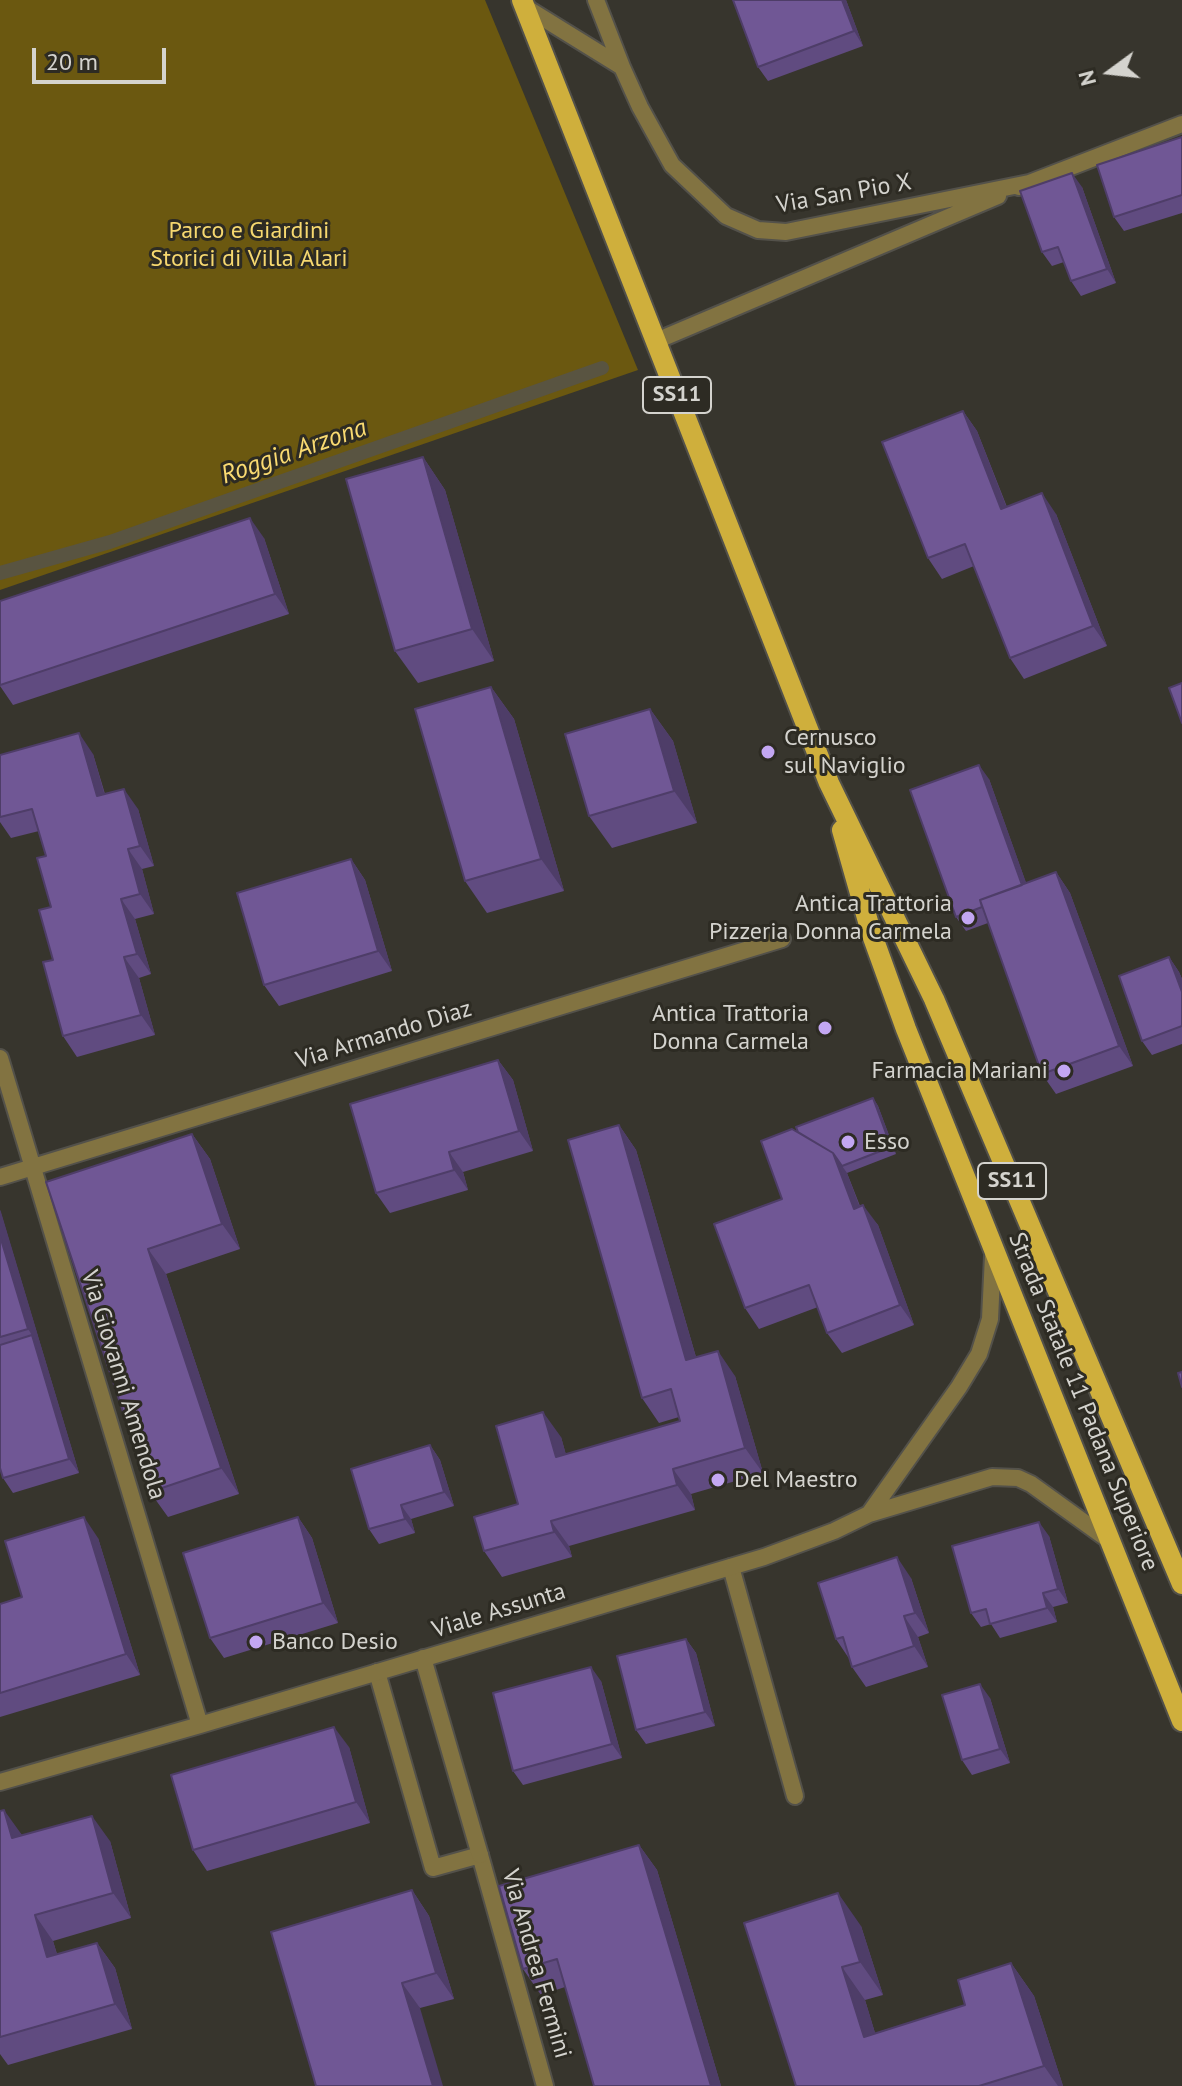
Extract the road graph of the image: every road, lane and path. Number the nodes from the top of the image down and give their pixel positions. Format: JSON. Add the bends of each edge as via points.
{"nodes":[{"id":1,"x":596,"y":0,"type":"edge"},
{"id":2,"x":524,"y":4,"type":"edge"},
{"id":3,"x":622,"y":67,"type":"junction"},
{"id":4,"x":1182,"y":124,"type":"edge"},
{"id":5,"x":1029,"y":183,"type":"junction"},
{"id":6,"x":656,"y":341,"type":"junction"},
{"id":7,"x":829,"y":783,"type":"junction"},
{"id":8,"x":782,"y":939,"type":"dead end"},
{"id":9,"x":0,"y":1058,"type":"edge"},
{"id":10,"x":32,"y":1167,"type":"junction"},
{"id":11,"x":0,"y":1177,"type":"edge"},
{"id":12,"x":993,"y":1245,"type":"junction"},
{"id":13,"x":869,"y":1514,"type":"junction"},
{"id":14,"x":1110,"y":1541,"type":"junction"},
{"id":15,"x":731,"y":1567,"type":"junction"},
{"id":16,"x":1182,"y":1584,"type":"edge"},
{"id":17,"x":423,"y":1658,"type":"junction"},
{"id":18,"x":377,"y":1672,"type":"junction"},
{"id":19,"x":1182,"y":1721,"type":"edge"},
{"id":20,"x":200,"y":1725,"type":"junction"},
{"id":21,"x":0,"y":1782,"type":"edge"},
{"id":22,"x":795,"y":1796,"type":"dead end"},
{"id":23,"x":480,"y":1855,"type":"junction"},
{"id":24,"x":545,"y":2086,"type":"edge"}],
"edges":[{"from":1,"to":3,"type":"street","name":"Via San Pio X"},
{"from":2,"to":3,"type":"street"},
{"from":2,"to":6,"type":"main road","name":"Strada Statale 11 Padana Superiore","number":"SS11"},
{"from":3,"to":5,"type":"street","name":"Via San Pio X","via":[[679,173],[726,216],[758,230],[786,232]]},
{"from":4,"to":5,"type":"street","name":"Via San Pio X"},
{"from":5,"to":6,"type":"street","name":"Via San Pio X"},
{"from":6,"to":7,"type":"main road","name":"Strada Statale 11 Padana Superiore","number":"SS11"},
{"from":7,"to":12,"type":"main road","name":"Strada Statale 11 Padana Superiore","number":"SS11","via":[[886,974]]},
{"from":7,"to":16,"type":"main road","name":"Strada Statale 11 Padana Superiore","number":"SS11","via":[[934,999]]},
{"from":8,"to":10,"type":"street","name":"Via Armando Diaz"},
{"from":9,"to":10,"type":"street","name":"Via Giovanni Amendola"},
{"from":10,"to":11,"type":"street","name":"Via Armando Diaz"},
{"from":10,"to":20,"type":"street","name":"Via Giovanni Amendola"},
{"from":12,"to":13,"type":"street","via":[[990,1319],[979,1354]]},
{"from":12,"to":14,"type":"main road","name":"Strada Statale 11 Padana Superiore","number":"SS11"},
{"from":13,"to":14,"type":"street","name":"Viale Assunta","via":[[1006,1476],[1046,1492]]},
{"from":13,"to":15,"type":"street","name":"Viale Assunta","via":[[805,1543]]},
{"from":14,"to":19,"type":"main road","name":"Strada Statale 11 Padana Superiore","number":"SS11"},
{"from":15,"to":17,"type":"street","name":"Viale Assunta"},
{"from":15,"to":22,"type":"street"},
{"from":17,"to":18,"type":"street","name":"Viale Assunta"},
{"from":17,"to":23,"type":"street","name":"Via Andrea Fermini"},
{"from":18,"to":20,"type":"street","name":"Viale Assunta"},
{"from":18,"to":23,"type":"street","name":"Via Andrea Fermini","via":[[433,1868]]},
{"from":20,"to":21,"type":"street","name":"Viale Assunta"},
{"from":23,"to":24,"type":"street","name":"Via Andrea Fermini"}]}
